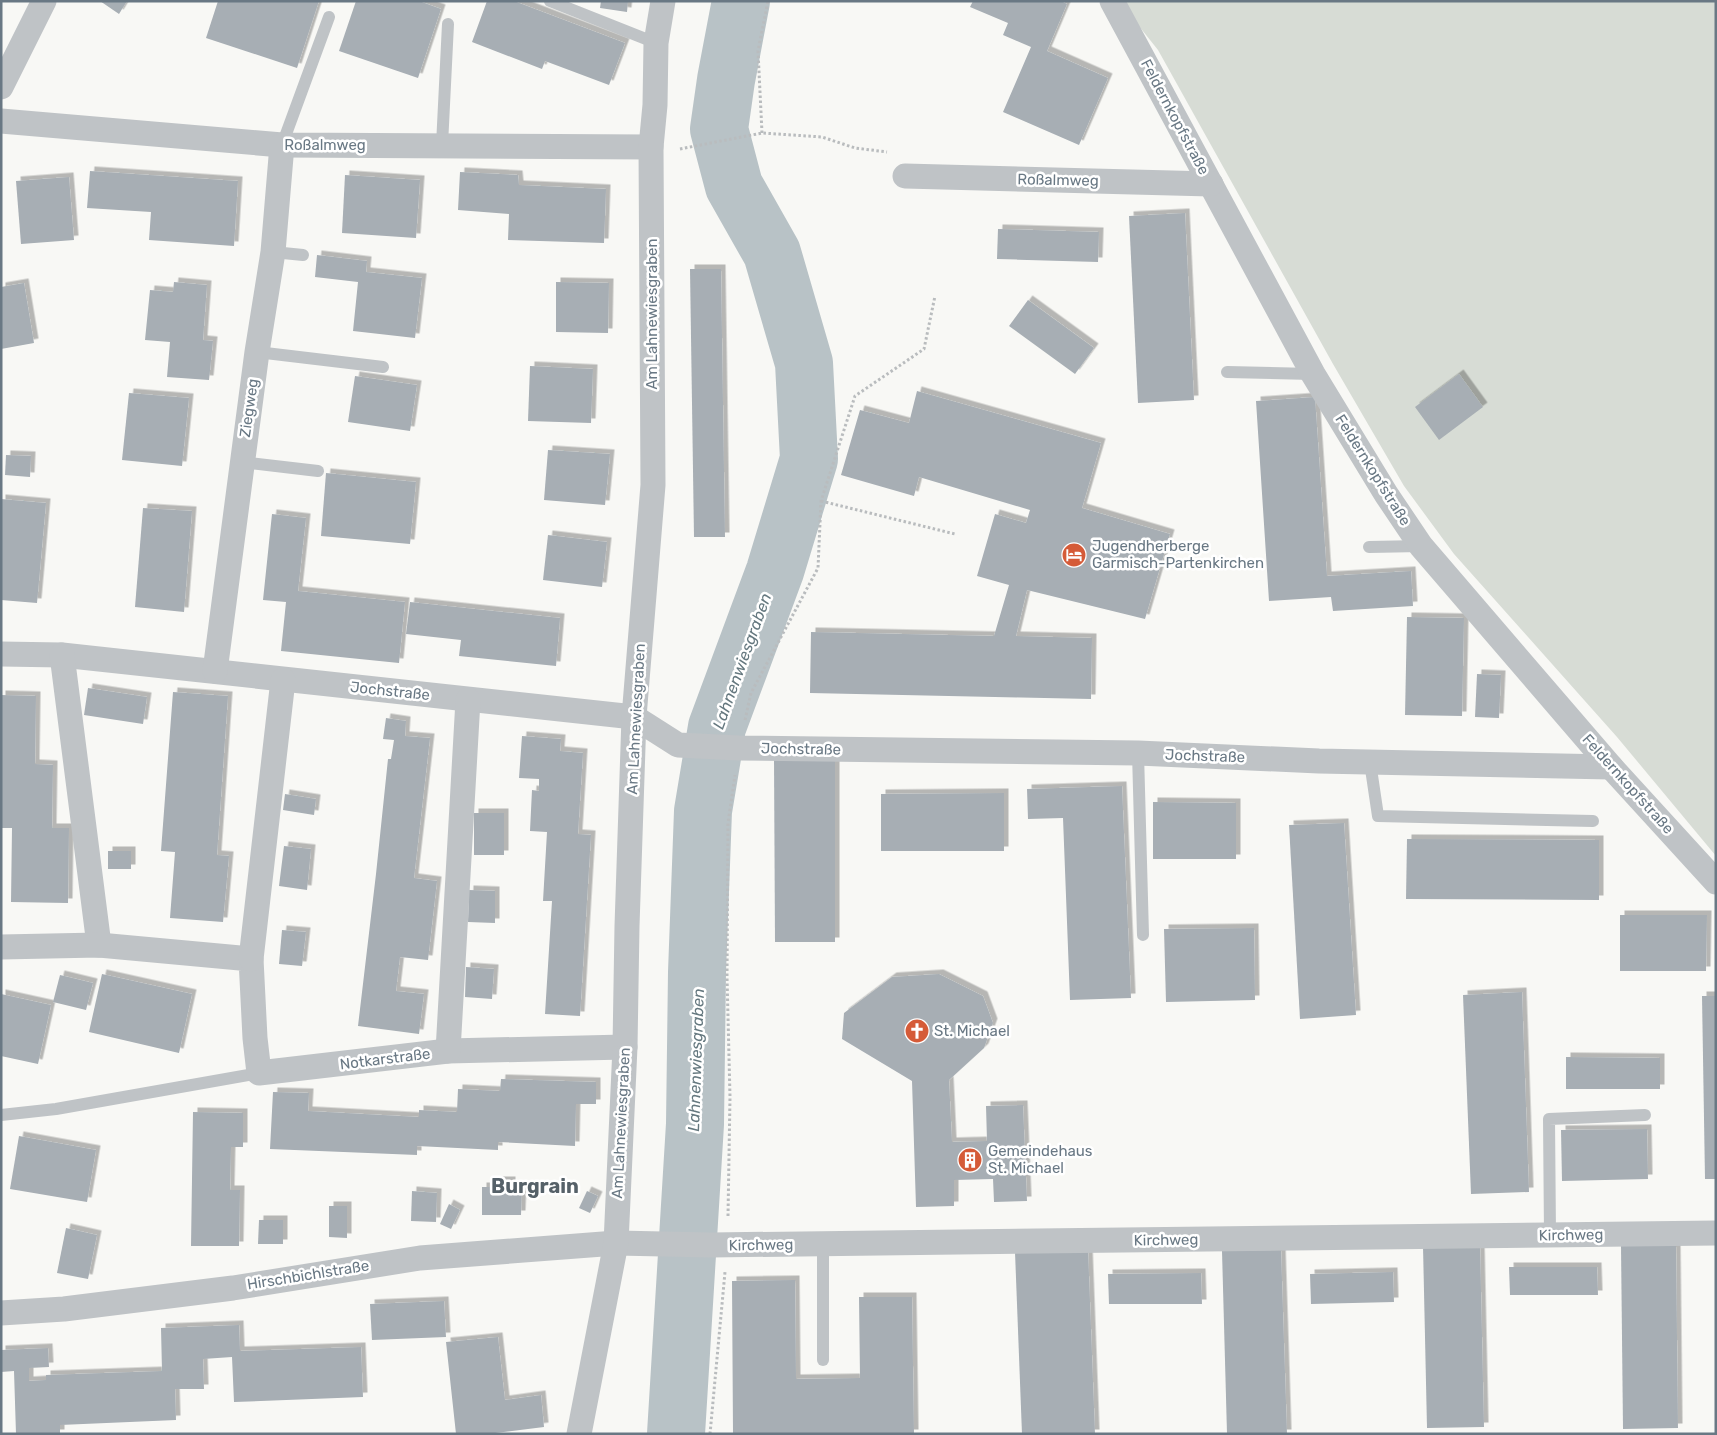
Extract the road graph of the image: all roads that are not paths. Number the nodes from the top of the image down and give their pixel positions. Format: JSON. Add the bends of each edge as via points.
{"nodes":[{"id":1,"x":44,"y":1,"type":"edge"},
{"id":2,"x":550,"y":1,"type":"edge"},
{"id":3,"x":663,"y":1,"type":"edge"},
{"id":4,"x":1112,"y":1,"type":"edge"},
{"id":5,"x":329,"y":17,"type":"dead end"},
{"id":6,"x":448,"y":24,"type":"dead end"},
{"id":7,"x":656,"y":43,"type":"junction"},
{"id":8,"x":1,"y":87,"type":"edge"},
{"id":9,"x":1,"y":121,"type":"edge"},
{"id":10,"x":282,"y":145,"type":"junction"},
{"id":11,"x":442,"y":145,"type":"junction"},
{"id":12,"x":650,"y":147,"type":"junction"},
{"id":13,"x":905,"y":176,"type":"road end"},
{"id":14,"x":1211,"y":184,"type":"junction"},
{"id":15,"x":272,"y":252,"type":"junction"},
{"id":16,"x":303,"y":255,"type":"dead end"},
{"id":17,"x":257,"y":352,"type":"junction"},
{"id":18,"x":383,"y":367,"type":"dead end"},
{"id":19,"x":1227,"y":372,"type":"dead end"},
{"id":20,"x":1313,"y":374,"type":"junction"},
{"id":21,"x":242,"y":462,"type":"junction"},
{"id":22,"x":318,"y":471,"type":"dead end"},
{"id":23,"x":1421,"y":546,"type":"junction"},
{"id":24,"x":1369,"y":547,"type":"dead end"},
{"id":25,"x":1,"y":654,"type":"edge"},
{"id":26,"x":62,"y":655,"type":"junction"},
{"id":27,"x":215,"y":671,"type":"junction"},
{"id":28,"x":283,"y":680,"type":"junction"},
{"id":29,"x":468,"y":700,"type":"junction"},
{"id":30,"x":634,"y":717,"type":"junction"},
{"id":31,"x":1138,"y":753,"type":"junction"},
{"id":32,"x":1370,"y":762,"type":"junction"},
{"id":33,"x":1611,"y":767,"type":"junction"},
{"id":34,"x":1593,"y":821,"type":"dead end"},
{"id":35,"x":1716,"y":882,"type":"edge"},
{"id":36,"x":1143,"y":935,"type":"dead end"},
{"id":37,"x":99,"y":945,"type":"junction"},
{"id":38,"x":1,"y":947,"type":"edge"},
{"id":39,"x":251,"y":959,"type":"junction"},
{"id":40,"x":625,"y":1047,"type":"junction"},
{"id":41,"x":448,"y":1051,"type":"junction"},
{"id":42,"x":259,"y":1073,"type":"junction"},
{"id":43,"x":1,"y":1115,"type":"edge"},
{"id":44,"x":1645,"y":1115,"type":"dead end"},
{"id":45,"x":1716,"y":1233,"type":"edge"},
{"id":46,"x":1550,"y":1235,"type":"junction"},
{"id":47,"x":616,"y":1243,"type":"junction"},
{"id":48,"x":823,"y":1244,"type":"junction"},
{"id":49,"x":1,"y":1313,"type":"edge"},
{"id":50,"x":823,"y":1360,"type":"dead end"},
{"id":51,"x":579,"y":1434,"type":"edge"}],
"edges":[{"from":1,"to":8,"type":"street"},
{"from":2,"to":7,"type":"lane"},
{"from":3,"to":7,"type":"street","name":"Am Lahnewiesgraben"},
{"from":4,"to":14,"type":"street","name":"Feldernkopfstraße"},
{"from":5,"to":10,"type":"lane"},
{"from":6,"to":11,"type":"lane"},
{"from":7,"to":12,"type":"street","name":"Am Lahnewiesgraben"},
{"from":9,"to":10,"type":"street","name":"Roßalmweg"},
{"from":10,"to":11,"type":"street","name":"Roßalmweg"},
{"from":10,"to":15,"type":"street","name":"Ziegweg"},
{"from":11,"to":12,"type":"street","name":"Roßalmweg"},
{"from":12,"to":30,"type":"street","name":"Am Lahnewiesgraben","via":[[652,485]]},
{"from":13,"to":14,"type":"street","name":"Roßalmweg"},
{"from":14,"to":20,"type":"street","name":"Feldernkopfstraße"},
{"from":15,"to":16,"type":"lane"},
{"from":15,"to":17,"type":"street","name":"Ziegweg"},
{"from":17,"to":18,"type":"lane"},
{"from":17,"to":21,"type":"street","name":"Ziegweg"},
{"from":19,"to":20,"type":"lane"},
{"from":20,"to":23,"type":"street","name":"Feldernkopfstraße"},
{"from":21,"to":22,"type":"lane"},
{"from":21,"to":27,"type":"street","name":"Ziegweg"},
{"from":23,"to":24,"type":"lane"},
{"from":23,"to":33,"type":"street","name":"Feldernkopfstraße"},
{"from":25,"to":26,"type":"street","name":"Jochstraße"},
{"from":26,"to":27,"type":"street","name":"Jochstraße"},
{"from":26,"to":37,"type":"street"},
{"from":27,"to":28,"type":"street","name":"Jochstraße"},
{"from":28,"to":29,"type":"street","name":"Jochstraße"},
{"from":28,"to":39,"type":"street"},
{"from":29,"to":30,"type":"street","name":"Jochstraße"},
{"from":29,"to":41,"type":"street"},
{"from":30,"to":31,"type":"street","name":"Jochstraße","via":[[678,744],[738,748]]},
{"from":30,"to":40,"type":"street","name":"Am Lahnewiesgraben"},
{"from":31,"to":32,"type":"street","name":"Jochstraße"},
{"from":31,"to":36,"type":"lane"},
{"from":32,"to":33,"type":"street","name":"Jochstraße"},
{"from":32,"to":34,"type":"lane","via":[[1378,816]]},
{"from":33,"to":35,"type":"street","name":"Feldernkopfstraße"},
{"from":37,"to":38,"type":"street"},
{"from":37,"to":39,"type":"street"},
{"from":39,"to":42,"type":"street"},
{"from":40,"to":41,"type":"street","name":"Notkarstraße"},
{"from":40,"to":47,"type":"street","name":"Am Lahnewiesgraben"},
{"from":41,"to":42,"type":"street","name":"Notkarstraße"},
{"from":42,"to":43,"type":"lane","via":[[56,1109]]},
{"from":44,"to":46,"type":"lane","via":[[1549,1119]]},
{"from":45,"to":46,"type":"street","name":"Kirchweg"},
{"from":46,"to":48,"type":"street","name":"Kirchweg"},
{"from":47,"to":48,"type":"street","name":"Kirchweg"},
{"from":47,"to":49,"type":"street","name":"Hirschbichlstraße","via":[[420,1258],[223,1289],[64,1309]]},
{"from":47,"to":51,"type":"street","name":"Am Lahnewiesgraben"},
{"from":48,"to":50,"type":"lane"}]}
